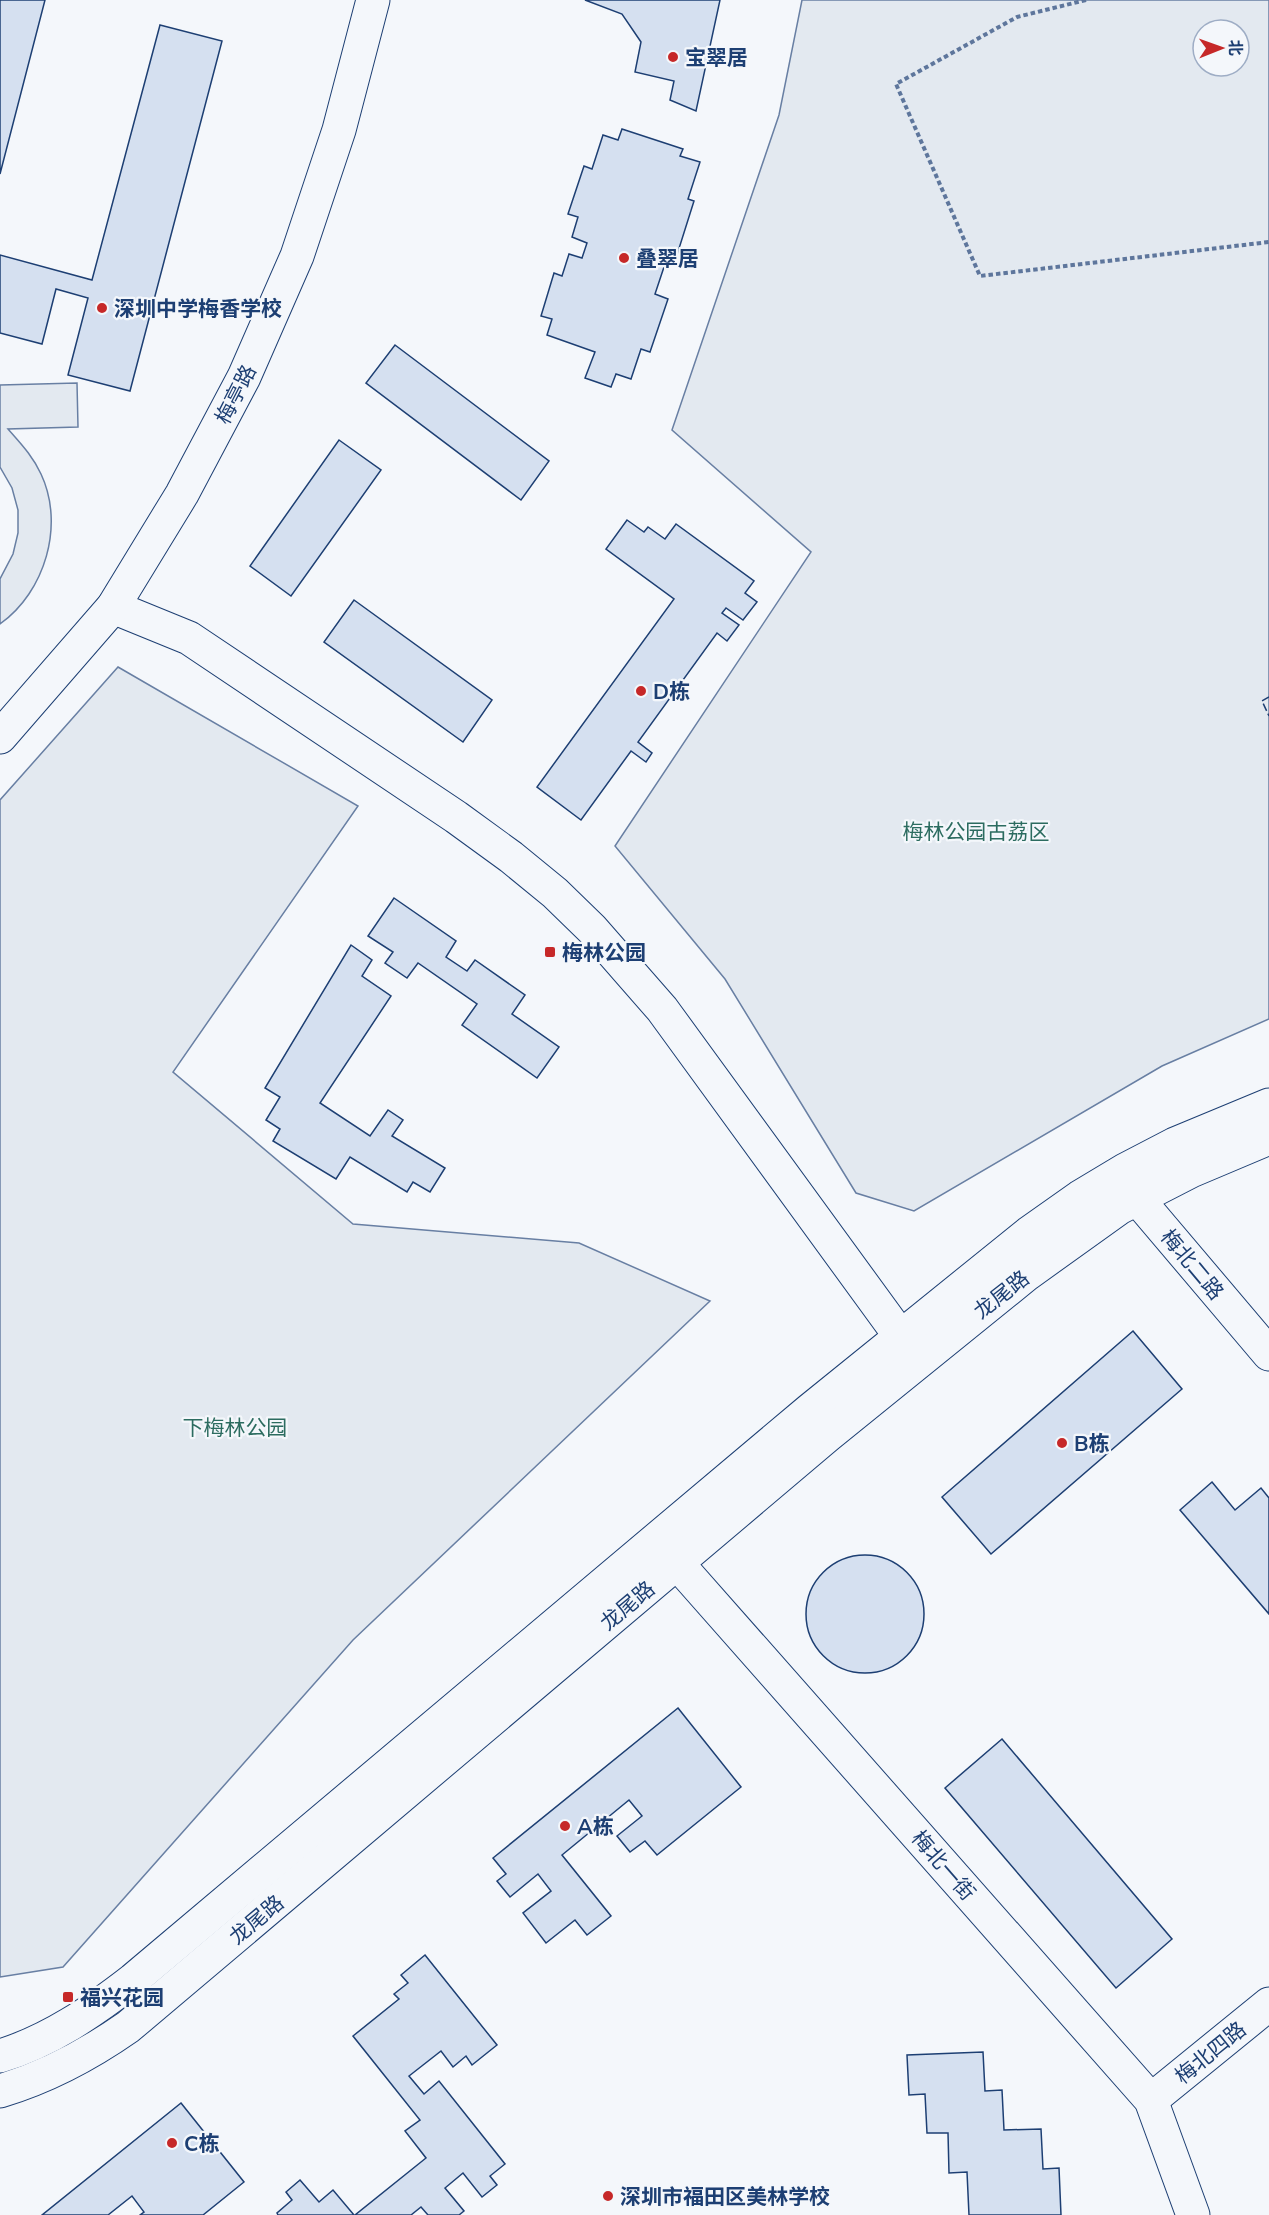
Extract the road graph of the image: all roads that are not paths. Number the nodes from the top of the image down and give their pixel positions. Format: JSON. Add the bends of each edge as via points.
{"nodes":[{"id":1,"x":370,"y":1,"type":"edge"},
{"id":2,"x":112,"y":607,"type":"junction"},
{"id":3,"x":0,"y":737,"type":"edge"},
{"id":4,"x":1269,"y":1105,"type":"edge"},
{"id":5,"x":1269,"y":1138,"type":"edge"},
{"id":6,"x":1126,"y":1186,"type":"junction"},
{"id":7,"x":909,"y":1349,"type":"junction"},
{"id":8,"x":1269,"y":1354,"type":"edge"},
{"id":9,"x":658,"y":1538,"type":"junction"},
{"id":10,"x":677,"y":1563,"type":"junction"},
{"id":11,"x":1269,"y":2004,"type":"edge"},
{"id":12,"x":0,"y":2056,"type":"edge"},
{"id":13,"x":0,"y":2091,"type":"edge"},
{"id":14,"x":1151,"y":2100,"type":"junction"},
{"id":15,"x":1193,"y":2215,"type":"edge"}],
"edges":[{"from":1,"to":2,"type":"street","name":"梅亭路","via":[[339,130],[297,256],[244,377],[182,494]]},
{"from":2,"to":3,"type":"street","name":"梅亭路"},
{"from":2,"to":7,"type":"street","via":[[189,638],[456,817],[555,893],[662,1009]]},
{"from":4,"to":6,"type":"street","name":"龙尾路","via":[[1175,1144]]},
{"from":5,"to":6,"type":"street","name":"龙尾路","via":[[1191,1171]]},
{"from":6,"to":7,"type":"street","name":"龙尾路","via":[[1096,1223]]},
{"from":6,"to":8,"type":"street","name":"梅北二路"},
{"from":7,"to":9,"type":"street","name":"龙尾路"},
{"from":7,"to":10,"type":"street","name":"龙尾路"},
{"from":9,"to":10,"type":"street","name":"梅北一街"},
{"from":9,"to":12,"type":"street","name":"龙尾路","via":[[126,1985],[52,2034]]},
{"from":10,"to":13,"type":"street","name":"龙尾路","via":[[128,2027],[59,2069]]},
{"from":10,"to":14,"type":"street","name":"梅北一街"},
{"from":11,"to":14,"type":"street","name":"梅北四路"},
{"from":14,"to":15,"type":"street","name":"梅北一街"}]}
